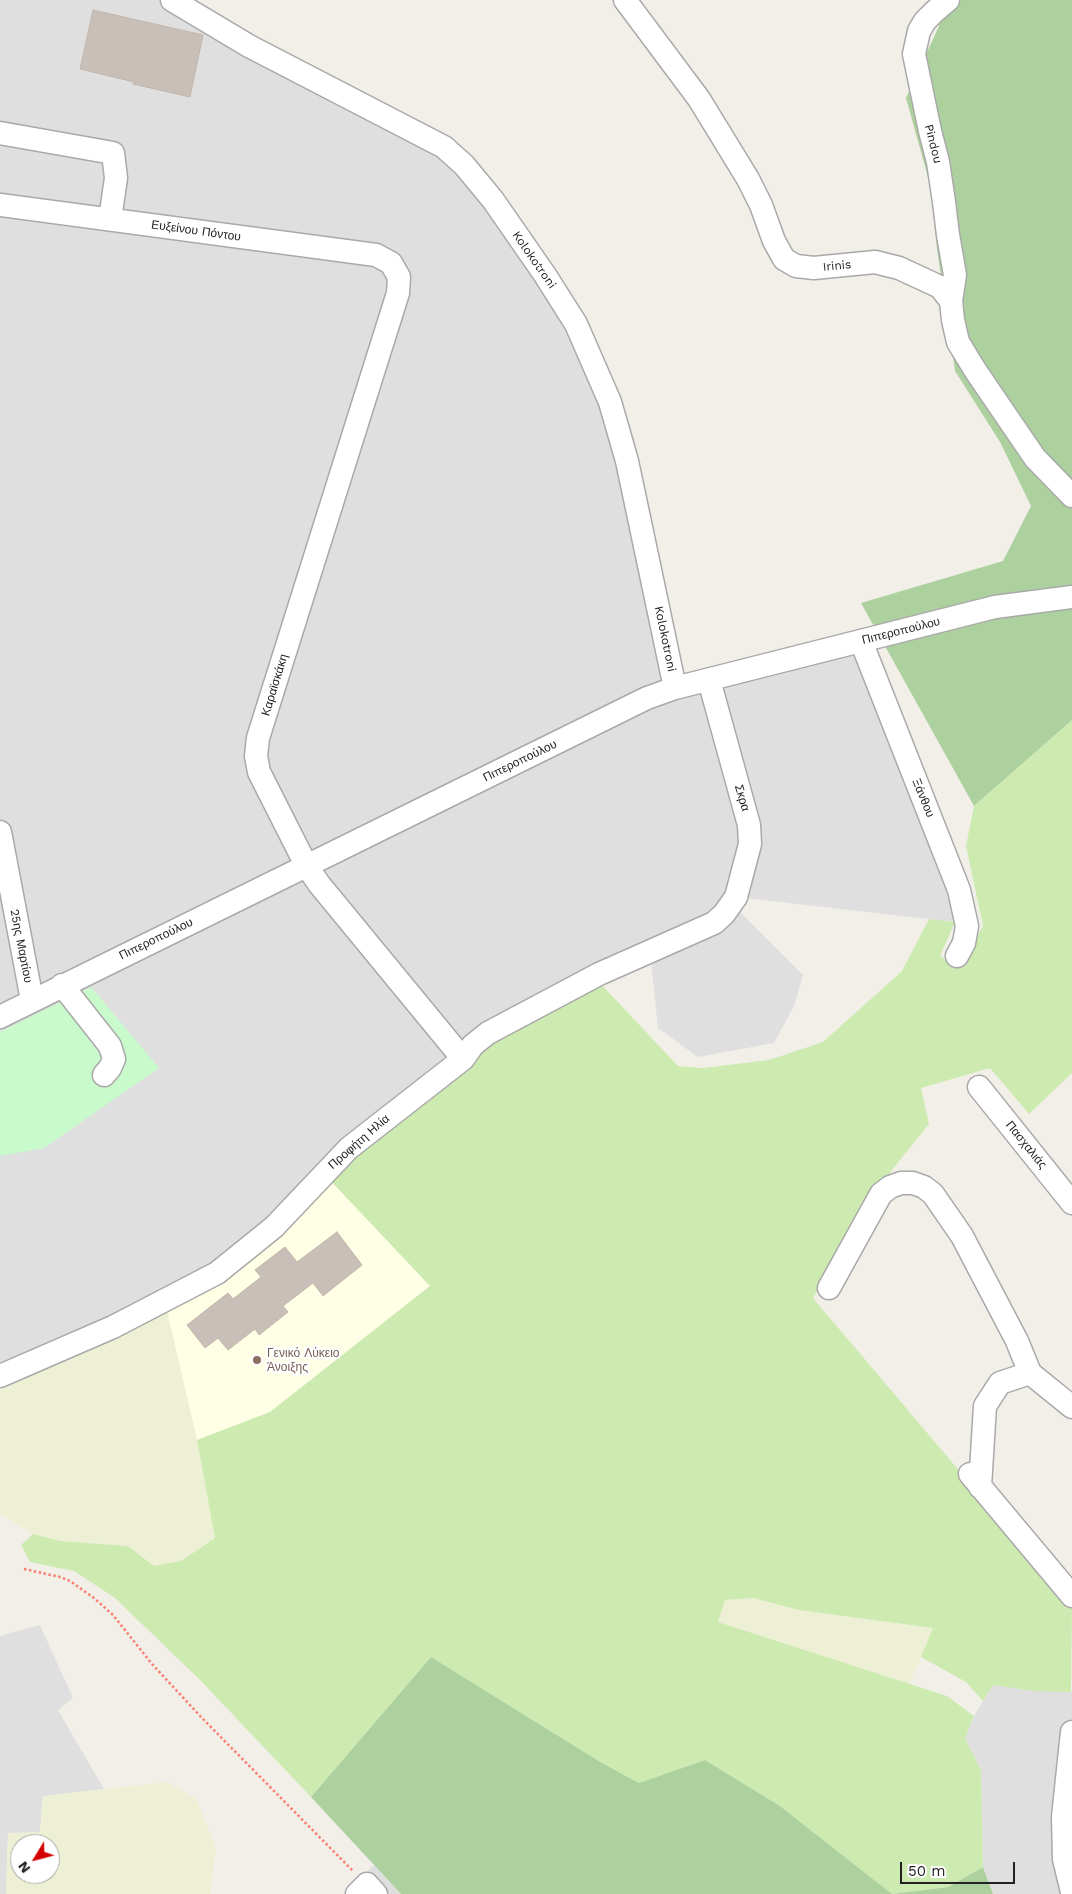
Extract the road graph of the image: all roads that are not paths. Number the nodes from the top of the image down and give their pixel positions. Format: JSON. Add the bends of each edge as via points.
{"nodes":[{"id":1,"x":172,"y":0,"type":"edge"},
{"id":2,"x":625,"y":0,"type":"edge"},
{"id":3,"x":948,"y":0,"type":"edge"},
{"id":4,"x":0,"y":134,"type":"edge"},
{"id":5,"x":0,"y":205,"type":"edge"},
{"id":6,"x":110,"y":220,"type":"junction"},
{"id":7,"x":391,"y":263,"type":"joint"},
{"id":8,"x":951,"y":300,"type":"junction"},
{"id":9,"x":1072,"y":496,"type":"edge"},
{"id":10,"x":1072,"y":597,"type":"edge"},
{"id":11,"x":861,"y":641,"type":"junction"},
{"id":12,"x":709,"y":680,"type":"junction"},
{"id":13,"x":675,"y":688,"type":"junction"},
{"id":14,"x":0,"y":832,"type":"edge"},
{"id":15,"x":306,"y":865,"type":"junction"},
{"id":16,"x":724,"y":914,"type":"joint"},
{"id":17,"x":957,"y":956,"type":"dead end"},
{"id":18,"x":62,"y":985,"type":"junction"},
{"id":19,"x":32,"y":1000,"type":"junction"},
{"id":20,"x":0,"y":1017,"type":"edge"},
{"id":21,"x":463,"y":1059,"type":"junction"},
{"id":22,"x":104,"y":1075,"type":"dead end"},
{"id":23,"x":979,"y":1087,"type":"dead end"},
{"id":24,"x":1072,"y":1203,"type":"edge"},
{"id":25,"x":828,"y":1288,"type":"dead end"},
{"id":26,"x":1030,"y":1373,"type":"junction"},
{"id":27,"x":0,"y":1376,"type":"edge"},
{"id":28,"x":1072,"y":1407,"type":"edge"},
{"id":29,"x":1072,"y":1596,"type":"edge"},
{"id":30,"x":1072,"y":1732,"type":"edge"},
{"id":31,"x":1072,"y":1892,"type":"edge"}],
"edges":[{"from":1,"to":13,"type":"street","name":"Kolokotroni","via":[[256,50],[444,147],[493,200],[576,324],[610,402],[629,469]]},
{"from":2,"to":8,"type":"street","name":"Irinis","via":[[699,99],[757,196],[784,259],[796,266],[814,268],[875,262],[900,268],[940,287]]},
{"from":3,"to":8,"type":"street","name":"Pindou","via":[[925,21],[919,31],[914,54],[942,186],[955,274]]},
{"from":4,"to":6,"type":"street","via":[[114,153],[116,178]]},
{"from":5,"to":6,"type":"street","name":"Ευξείνου Πόντου"},
{"from":6,"to":7,"type":"street","name":"Ευξείνου Πόντου","via":[[376,255]]},
{"from":7,"to":15,"type":"street","name":"Καραϊσκάκη","via":[[398,277],[398,293],[258,738],[256,756],[260,772]]},
{"from":8,"to":9,"type":"street","via":[[958,342],[975,370],[1035,458]]},
{"from":10,"to":11,"type":"street","name":"Πιπεροπούλου","via":[[994,607]]},
{"from":11,"to":12,"type":"street","name":"Πιπεροπούλου"},
{"from":11,"to":17,"type":"street","name":"Ξάνθου","via":[[959,890],[967,926],[964,943]]},
{"from":12,"to":13,"type":"street","name":"Πιπεροπούλου"},
{"from":12,"to":16,"type":"street","name":"Σκρα","via":[[749,825],[750,844],[736,897]]},
{"from":13,"to":15,"type":"street","name":"Πιπεροπούλου","via":[[647,698]]},
{"from":14,"to":19,"type":"street","name":"25ης Μαρτίου"},
{"from":15,"to":18,"type":"street","name":"Πιπεροπούλου"},
{"from":15,"to":21,"type":"street","name":"Καραϊσκάκη"},
{"from":16,"to":21,"type":"street","name":"Προφήτη Ηλία","via":[[714,923],[599,974],[522,1014],[473,1045]]},
{"from":18,"to":19,"type":"street","name":"Πιπεροπούλου"},
{"from":18,"to":22,"type":"street","via":[[110,1046],[114,1059]]},
{"from":19,"to":20,"type":"street","name":"Πιπεροπούλου"},
{"from":21,"to":27,"type":"street","name":"Προφήτη Ηλία","via":[[349,1148],[274,1227],[217,1273],[113,1327]]},
{"from":23,"to":24,"type":"street","name":"Πασχαλιάς"},
{"from":25,"to":26,"type":"street","via":[[881,1194],[901,1183],[921,1185],[933,1194],[962,1236]]},
{"from":26,"to":28,"type":"street"},
{"from":26,"to":29,"type":"street","via":[[1000,1383],[985,1406],[975,1480]]},
{"from":30,"to":31,"type":"street","via":[[1063,1817],[1064,1859]]}]}
